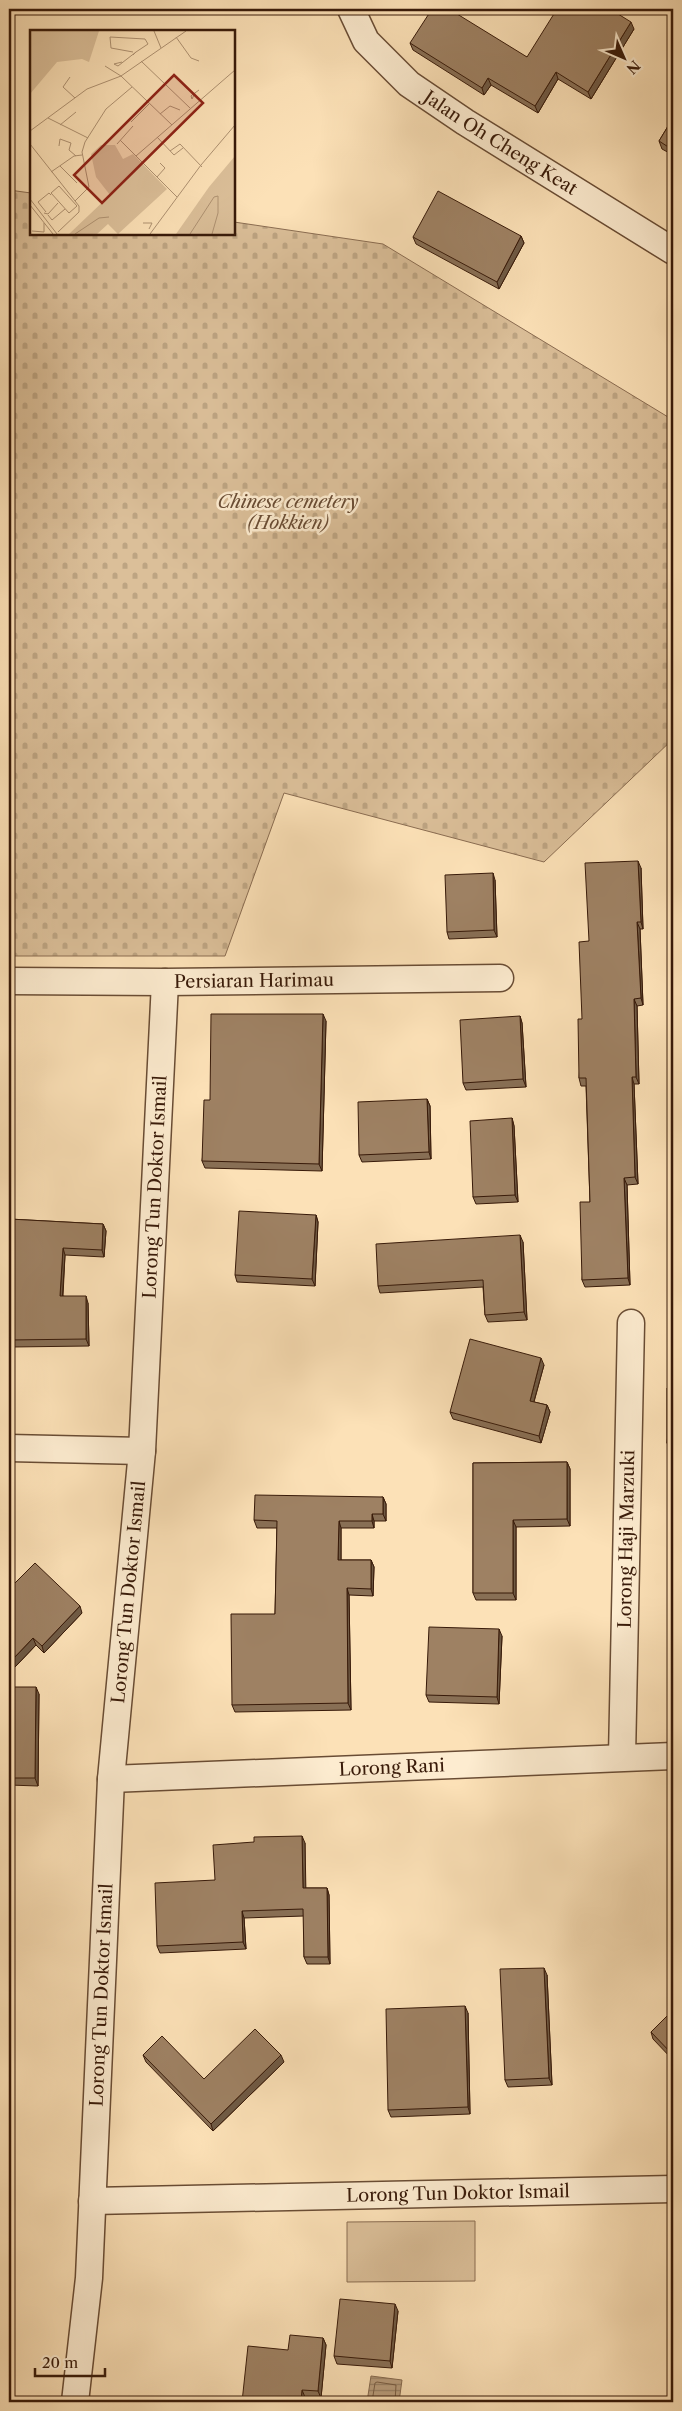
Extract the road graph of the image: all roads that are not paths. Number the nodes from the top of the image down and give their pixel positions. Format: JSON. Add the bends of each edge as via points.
{"nodes":[{"id":1,"x":351,"y":9,"type":"edge"},
{"id":2,"x":673,"y":251,"type":"edge"},
{"id":3,"x":500,"y":978,"type":"dead end"},
{"id":4,"x":9,"y":981,"type":"edge"},
{"id":5,"x":165,"y":982,"type":"junction"},
{"id":6,"x":631,"y":1323,"type":"dead end"},
{"id":7,"x":9,"y":1448,"type":"edge"},
{"id":8,"x":142,"y":1451,"type":"junction"},
{"id":9,"x":673,"y":1756,"type":"edge"},
{"id":10,"x":622,"y":1758,"type":"junction"},
{"id":11,"x":111,"y":1778,"type":"junction"},
{"id":12,"x":673,"y":2189,"type":"edge"},
{"id":13,"x":92,"y":2201,"type":"junction"},
{"id":14,"x":75,"y":2402,"type":"edge"}],
"edges":[{"from":1,"to":2,"type":"street","name":"Jalan Oh Cheng Keat","via":[[366,41],[409,84]]},
{"from":3,"to":5,"type":"street","name":"Persiaran Harimau"},
{"from":4,"to":5,"type":"street","name":"Persiaran Harimau"},
{"from":5,"to":8,"type":"street","name":"Lorong Tun Doktor Ismail"},
{"from":6,"to":10,"type":"street","name":"Lorong Haji Marzuki"},
{"from":7,"to":8,"type":"street"},
{"from":8,"to":11,"type":"street","name":"Lorong Tun Doktor Ismail"},
{"from":9,"to":10,"type":"street","name":"Lorong Rani"},
{"from":10,"to":11,"type":"street","name":"Lorong Rani"},
{"from":11,"to":13,"type":"street","name":"Lorong Tun Doktor Ismail"},
{"from":12,"to":13,"type":"street","name":"Lorong Tun Doktor Ismail"},
{"from":13,"to":14,"type":"street","name":"Lorong Tun Doktor Ismail","via":[[89,2278]]}]}
